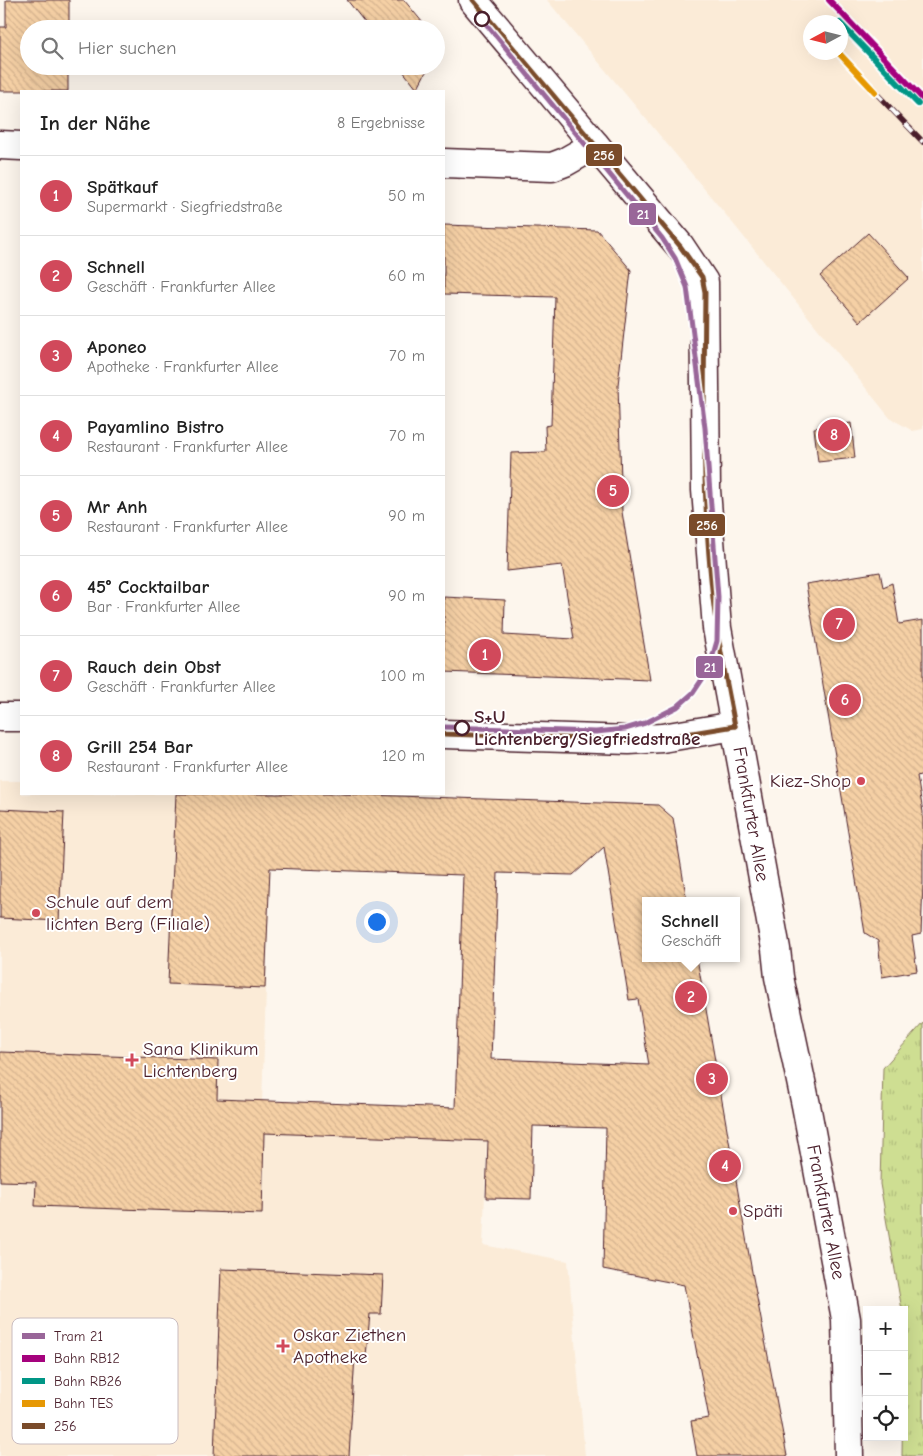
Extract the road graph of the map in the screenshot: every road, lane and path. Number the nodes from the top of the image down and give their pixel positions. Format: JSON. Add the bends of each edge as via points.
{"nodes":[{"id":1,"x":473,"y":0,"type":"edge"},
{"id":2,"x":0,"y":145,"type":"edge"},
{"id":3,"x":595,"y":145,"type":"junction"},
{"id":4,"x":20,"y":146,"type":"edge"},
{"id":5,"x":445,"y":163,"type":"edge"},
{"id":6,"x":0,"y":717,"type":"edge"},
{"id":7,"x":20,"y":718,"type":"edge"},
{"id":8,"x":735,"y":726,"type":"junction"},
{"id":9,"x":445,"y":734,"type":"edge"},
{"id":10,"x":848,"y":1456,"type":"edge"}],
"edges":[{"from":1,"to":3,"type":"street","name":"Frankfurter Allee"},
{"from":2,"to":4,"type":"street"},
{"from":3,"to":5,"type":"street","via":[[552,167]]},
{"from":3,"to":8,"type":"street","name":"Frankfurter Allee","via":[[680,246],[704,282],[706,490],[717,628]]},
{"from":6,"to":7,"type":"street"},
{"from":8,"to":9,"type":"street","via":[[680,736],[629,740]]},
{"from":8,"to":10,"type":"street","name":"Frankfurter Allee","via":[[779,977],[846,1319]]}]}
